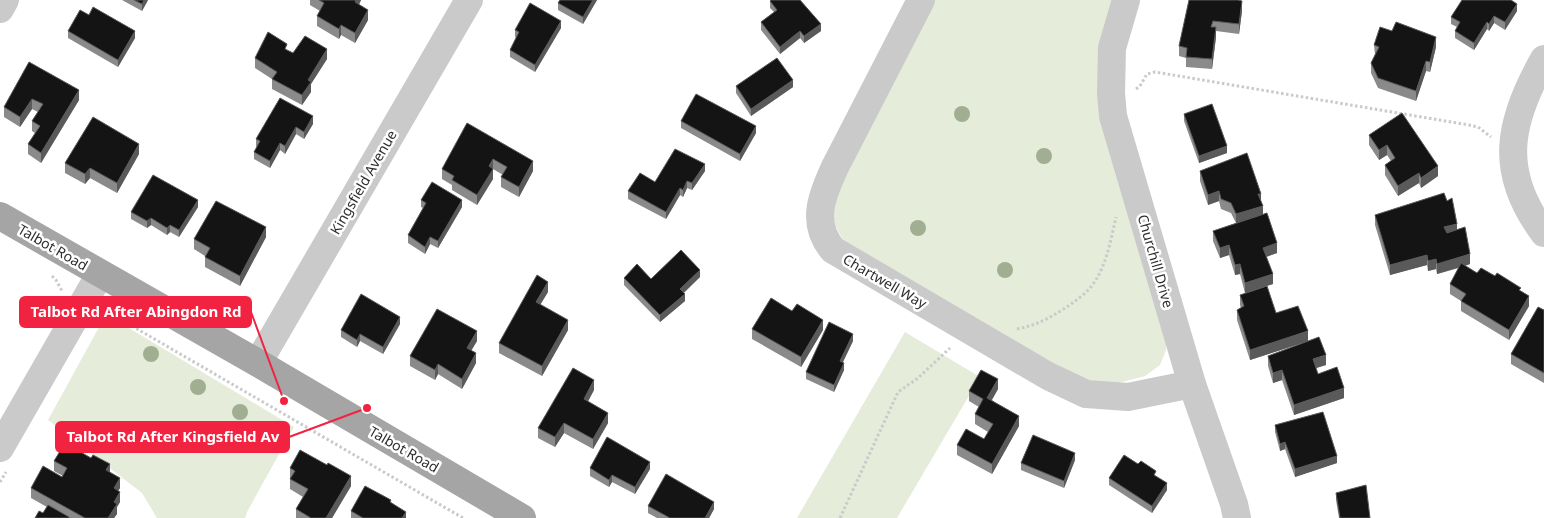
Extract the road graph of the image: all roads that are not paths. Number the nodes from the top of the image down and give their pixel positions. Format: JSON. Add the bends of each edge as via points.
{"nodes":[{"id":1,"x":5,"y":0,"type":"edge"},
{"id":2,"x":469,"y":0,"type":"edge"},
{"id":3,"x":921,"y":0,"type":"edge"},
{"id":4,"x":1126,"y":0,"type":"edge"},
{"id":5,"x":0,"y":9,"type":"edge"},
{"id":6,"x":1544,"y":59,"type":"edge"},
{"id":7,"x":0,"y":216,"type":"edge"},
{"id":8,"x":1544,"y":233,"type":"edge"},
{"id":9,"x":100,"y":274,"type":"junction"},
{"id":10,"x":258,"y":363,"type":"junction"},
{"id":11,"x":1192,"y":384,"type":"junction"},
{"id":12,"x":5,"y":457,"type":"edge"},
{"id":13,"x":522,"y":518,"type":"edge"},
{"id":14,"x":1237,"y":518,"type":"edge"}],
"edges":[{"from":1,"to":5,"type":"street"},
{"from":2,"to":10,"type":"street","name":"Kingsfield Avenue"},
{"from":3,"to":11,"type":"street","name":"Chartwell Way","via":[[824,192],[820,217],[826,241],[834,250],[993,344],[1086,394],[1128,397]]},
{"from":4,"to":11,"type":"street","name":"Churchill Drive","via":[[1112,48],[1113,116]]},
{"from":6,"to":8,"type":"street","via":[[1529,85],[1513,144],[1513,169],[1519,192]]},
{"from":7,"to":9,"type":"main road","name":"Talbot Road"},
{"from":9,"to":10,"type":"main road","name":"Talbot Road"},
{"from":9,"to":12,"type":"street"},
{"from":10,"to":13,"type":"main road","name":"Talbot Road"},
{"from":11,"to":14,"type":"street","name":"Churchill Drive"}]}
